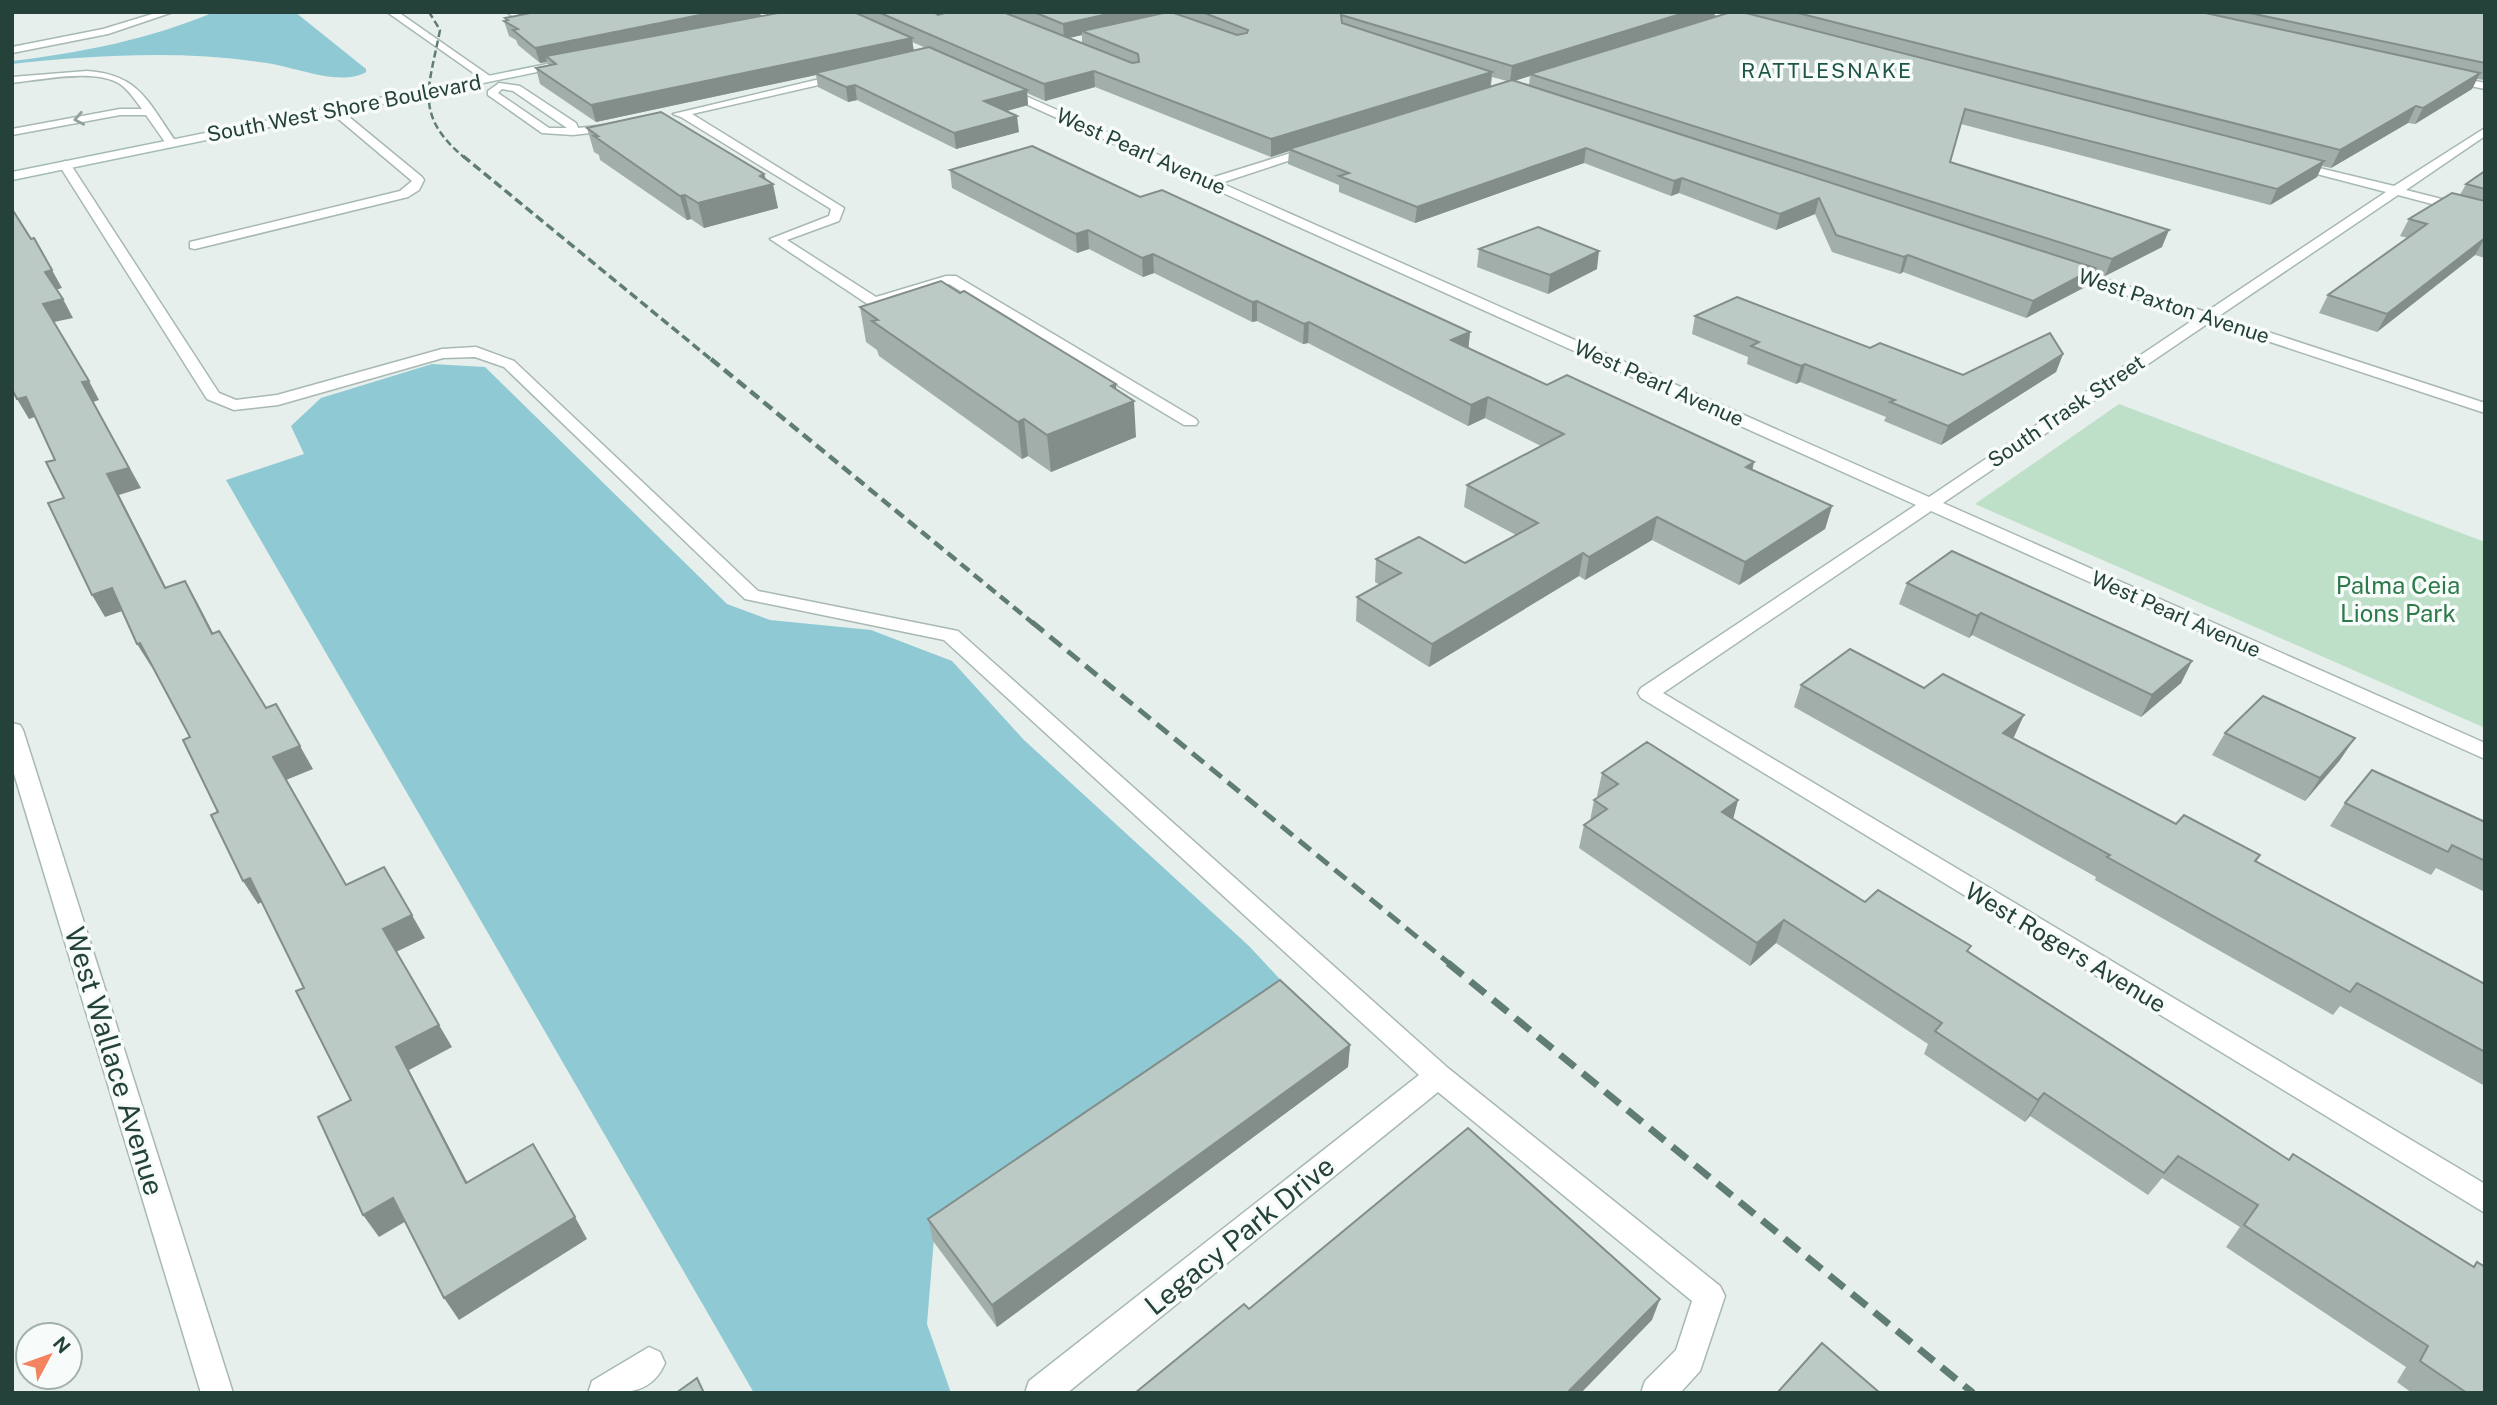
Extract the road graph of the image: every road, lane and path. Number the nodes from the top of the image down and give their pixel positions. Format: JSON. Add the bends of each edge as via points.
{"nodes":[{"id":1,"x":169,"y":12,"type":"edge"},
{"id":2,"x":391,"y":12,"type":"edge"},
{"id":3,"x":510,"y":12,"type":"edge"},
{"id":4,"x":573,"y":12,"type":"edge"},
{"id":5,"x":1710,"y":12,"type":"edge"},
{"id":6,"x":1750,"y":12,"type":"edge"},
{"id":7,"x":1732,"y":18,"type":"junction"},
{"id":8,"x":760,"y":20,"type":"edge"},
{"id":9,"x":1759,"y":25,"type":"edge"},
{"id":10,"x":1706,"y":26,"type":"edge"},
{"id":11,"x":12,"y":50,"type":"edge"},
{"id":12,"x":569,"y":62,"type":"edge"},
{"id":13,"x":859,"y":72,"type":"edge"},
{"id":14,"x":2430,"y":74,"type":"edge"},
{"id":15,"x":489,"y":79,"type":"junction"},
{"id":16,"x":12,"y":80,"type":"edge"},
{"id":17,"x":990,"y":83,"type":"edge"},
{"id":18,"x":499,"y":86,"type":"junction"},
{"id":19,"x":2485,"y":86,"type":"edge"},
{"id":20,"x":333,"y":110,"type":"junction"},
{"id":21,"x":147,"y":112,"type":"junction"},
{"id":22,"x":683,"y":113,"type":"junction"},
{"id":23,"x":667,"y":117,"type":"edge"},
{"id":24,"x":631,"y":124,"type":"edge"},
{"id":25,"x":2485,"y":131,"type":"edge"},
{"id":26,"x":12,"y":132,"type":"edge"},
{"id":27,"x":573,"y":132,"type":"junction"},
{"id":28,"x":172,"y":143,"type":"junction"},
{"id":29,"x":1327,"y":145,"type":"edge"},
{"id":30,"x":2287,"y":162,"type":"edge"},
{"id":31,"x":65,"y":165,"type":"junction"},
{"id":32,"x":12,"y":176,"type":"edge"},
{"id":33,"x":1211,"y":182,"type":"junction"},
{"id":34,"x":2396,"y":191,"type":"junction"},
{"id":35,"x":2485,"y":214,"type":"edge"},
{"id":36,"x":195,"y":245,"type":"dead end"},
{"id":37,"x":2048,"y":265,"type":"edge"},
{"id":38,"x":2206,"y":316,"type":"junction"},
{"id":39,"x":2485,"y":408,"type":"edge"},
{"id":40,"x":1191,"y":422,"type":"dead end"},
{"id":41,"x":1929,"y":504,"type":"junction"},
{"id":42,"x":1648,"y":693,"type":"joint"},
{"id":43,"x":12,"y":730,"type":"edge"},
{"id":44,"x":2485,"y":752,"type":"edge"},
{"id":45,"x":1438,"y":1076,"type":"junction"},
{"id":46,"x":2485,"y":1200,"type":"edge"},
{"id":47,"x":649,"y":1363,"type":"dead end"},
{"id":48,"x":217,"y":1393,"type":"edge"},
{"id":49,"x":604,"y":1393,"type":"edge"},
{"id":50,"x":1041,"y":1393,"type":"edge"},
{"id":51,"x":1657,"y":1393,"type":"edge"}],
"edges":[{"from":1,"to":11,"type":"street","via":[[105,32]]},
{"from":2,"to":15,"type":"street"},
{"from":3,"to":4,"type":"street","via":[[527,21]]},
{"from":5,"to":7,"type":"street"},
{"from":6,"to":7,"type":"street"},
{"from":7,"to":9,"type":"street"},
{"from":7,"to":10,"type":"street"},
{"from":8,"to":8,"type":"street","via":[[781,19]]},
{"from":12,"to":15,"type":"street","name":"South West Shore Boulevard"},
{"from":13,"to":22,"type":"street"},
{"from":14,"to":19,"type":"street"},
{"from":15,"to":18,"type":"street"},
{"from":15,"to":20,"type":"street","name":"South West Shore Boulevard"},
{"from":16,"to":21,"type":"street","via":[[92,74],[117,79],[132,90]]},
{"from":17,"to":33,"type":"street","name":"West Pearl Avenue"},
{"from":18,"to":27,"type":"street","via":[[516,88],[572,125]]},
{"from":18,"to":27,"type":"street","via":[[492,93],[546,131]]},
{"from":20,"to":28,"type":"street","name":"South West Shore Boulevard"},
{"from":20,"to":36,"type":"street","via":[[418,180],[415,187],[355,207]]},
{"from":21,"to":26,"type":"street","one_way":true,"via":[[120,112]]},
{"from":21,"to":28,"type":"street"},
{"from":22,"to":23,"type":"street"},
{"from":22,"to":40,"type":"street","via":[[838,208],[834,218],[777,239],[874,302],[951,279]]},
{"from":24,"to":27,"type":"street"},
{"from":25,"to":34,"type":"street","name":"South Trask Street"},
{"from":28,"to":31,"type":"street","name":"South West Shore Boulevard"},
{"from":29,"to":33,"type":"street"},
{"from":30,"to":34,"type":"street"},
{"from":31,"to":32,"type":"street","name":"South West Shore Boulevard"},
{"from":31,"to":45,"type":"street","via":[[213,396],[234,405],[278,400],[442,354],[476,352],[509,364],[752,595],[951,635]]},
{"from":33,"to":41,"type":"street","name":"West Pearl Avenue"},
{"from":34,"to":35,"type":"street"},
{"from":34,"to":38,"type":"street","name":"South Trask Street"},
{"from":37,"to":38,"type":"street","name":"West Paxton Avenue"},
{"from":38,"to":39,"type":"street","name":"West Paxton Avenue"},
{"from":38,"to":41,"type":"street","name":"South Trask Street"},
{"from":41,"to":42,"type":"street","name":"South Trask Street"},
{"from":41,"to":44,"type":"street","name":"West Pearl Avenue"},
{"from":42,"to":46,"type":"street","name":"West Rogers Avenue"},
{"from":43,"to":48,"type":"street","name":"West Wallace Avenue"},
{"from":45,"to":50,"type":"street","name":"Legacy Park Drive"},
{"from":45,"to":51,"type":"street","via":[[1709,1296],[1689,1360]]},
{"from":47,"to":49,"type":"street"}]}
